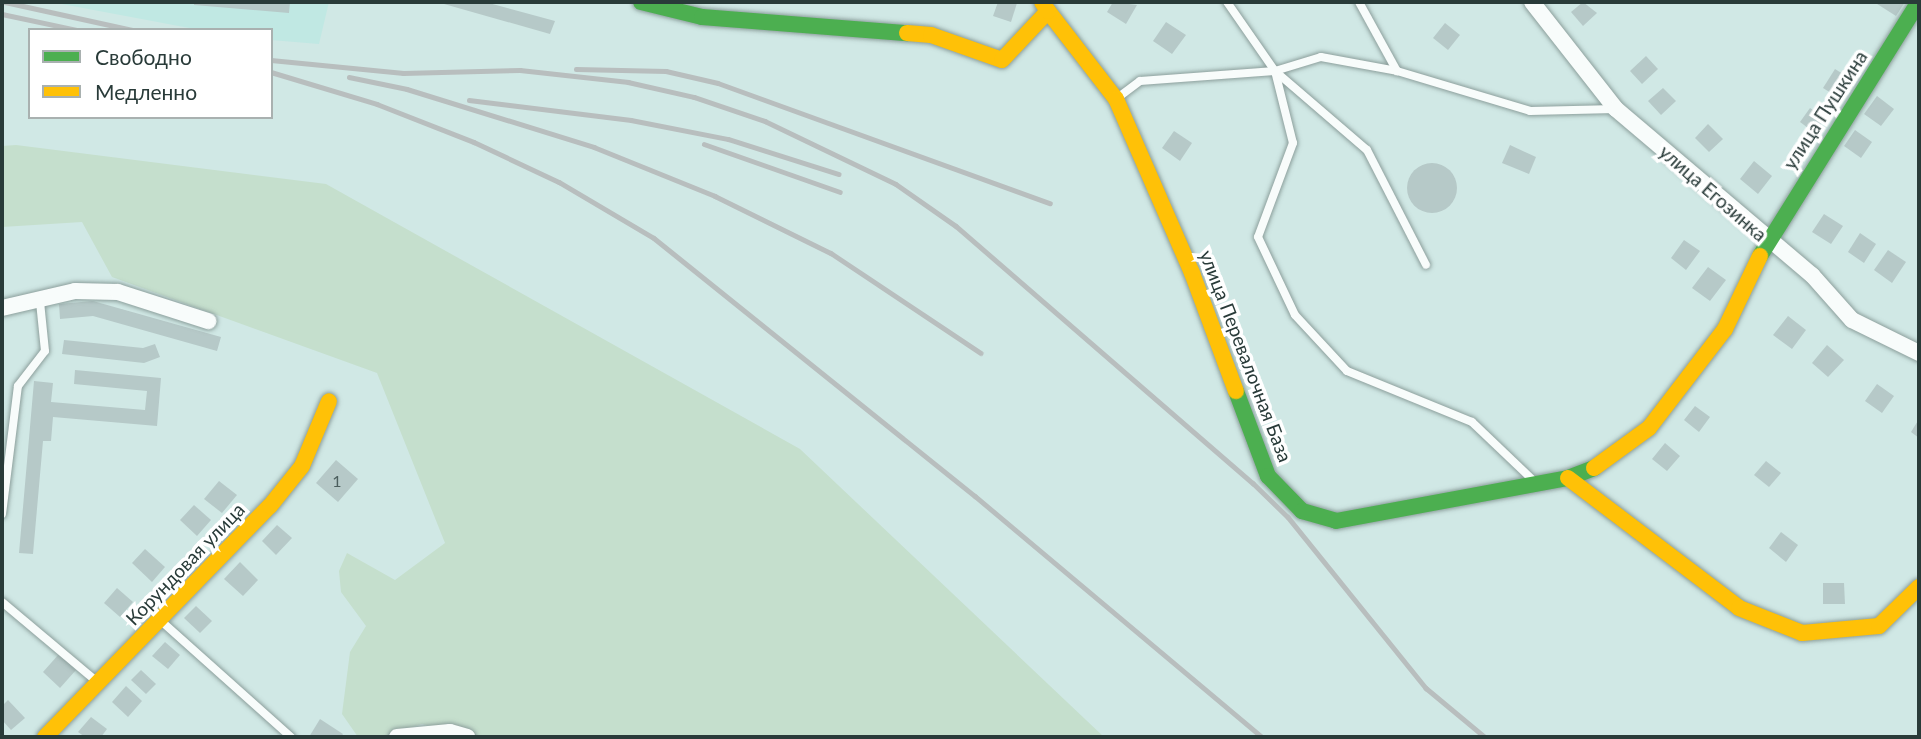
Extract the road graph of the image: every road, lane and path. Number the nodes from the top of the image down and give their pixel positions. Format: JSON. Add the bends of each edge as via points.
{"nodes":[{"id":1,"x":641,"y":2,"type":"edge"},
{"id":2,"x":1227,"y":2,"type":"edge"},
{"id":3,"x":1359,"y":2,"type":"edge"},
{"id":4,"x":1532,"y":2,"type":"edge"},
{"id":5,"x":1919,"y":2,"type":"edge"},
{"id":6,"x":1045,"y":7,"type":"edge"},
{"id":7,"x":1275,"y":71,"type":"junction"},
{"id":8,"x":1397,"y":71,"type":"junction"},
{"id":9,"x":1116,"y":99,"type":"junction"},
{"id":10,"x":1616,"y":110,"type":"junction"},
{"id":11,"x":1767,"y":241,"type":"junction"},
{"id":12,"x":1426,"y":265,"type":"dead end"},
{"id":13,"x":40,"y":302,"type":"junction"},
{"id":14,"x":2,"y":308,"type":"edge"},
{"id":15,"x":208,"y":321,"type":"dead end"},
{"id":16,"x":1919,"y":353,"type":"edge"},
{"id":17,"x":328,"y":401,"type":"dead end"},
{"id":18,"x":5,"y":463,"type":"edge"},
{"id":19,"x":1568,"y":478,"type":"junction"},
{"id":20,"x":1534,"y":481,"type":"junction"},
{"id":21,"x":2,"y":514,"type":"edge"},
{"id":22,"x":1919,"y":587,"type":"edge"},
{"id":23,"x":2,"y":602,"type":"edge"},
{"id":24,"x":160,"y":620,"type":"junction"},
{"id":25,"x":98,"y":683,"type":"junction"},
{"id":26,"x":45,"y":737,"type":"edge"},
{"id":27,"x":291,"y":737,"type":"edge"},
{"id":28,"x":397,"y":737,"type":"edge"},
{"id":29,"x":467,"y":737,"type":"edge"}],
"edges":[{"from":1,"to":6,"type":"street","via":[[702,17],[931,35],[1002,60]]},
{"from":2,"to":7,"type":"lane"},
{"from":3,"to":8,"type":"lane"},
{"from":4,"to":10,"type":"street","name":"улица Егозинка"},
{"from":5,"to":11,"type":"street","name":"улица Пушкина"},
{"from":6,"to":9,"type":"street","name":"улица Перевалочная База"},
{"from":7,"to":8,"type":"lane","via":[[1321,57]]},
{"from":7,"to":9,"type":"lane","via":[[1140,81]]},
{"from":7,"to":12,"type":"lane","via":[[1367,150]]},
{"from":7,"to":20,"type":"lane","via":[[1293,143],[1258,237],[1295,315],[1347,371],[1472,422]]},
{"from":8,"to":10,"type":"lane","via":[[1530,111]]},
{"from":9,"to":20,"type":"street","name":"улица Перевалочная База","via":[[1192,273],[1268,476],[1302,511],[1336,521]]},
{"from":10,"to":11,"type":"street","name":"улица Егозинка"},
{"from":11,"to":16,"type":"street","name":"улица Егозинка","via":[[1812,275],[1852,320]]},
{"from":11,"to":19,"type":"street","name":"улица Пушкина","via":[[1725,329],[1648,428],[1605,464]]},
{"from":13,"to":14,"type":"street"},
{"from":13,"to":15,"type":"street","via":[[75,291],[118,292]]},
{"from":13,"to":18,"type":"lane","via":[[45,351],[18,386]]},
{"from":17,"to":24,"type":"street","name":"Корундовая улица","via":[[302,466]]},
{"from":18,"to":21,"type":"lane"},
{"from":19,"to":20,"type":"street","name":"улица Перевалочная База"},
{"from":19,"to":22,"type":"street","via":[[1739,608],[1802,632],[1879,626]]},
{"from":23,"to":25,"type":"lane"},
{"from":24,"to":25,"type":"street","name":"Корундовая улица"},
{"from":24,"to":27,"type":"lane"},
{"from":25,"to":26,"type":"street","name":"Корундовая улица"},
{"from":28,"to":29,"type":"street","via":[[450,732]]}]}
